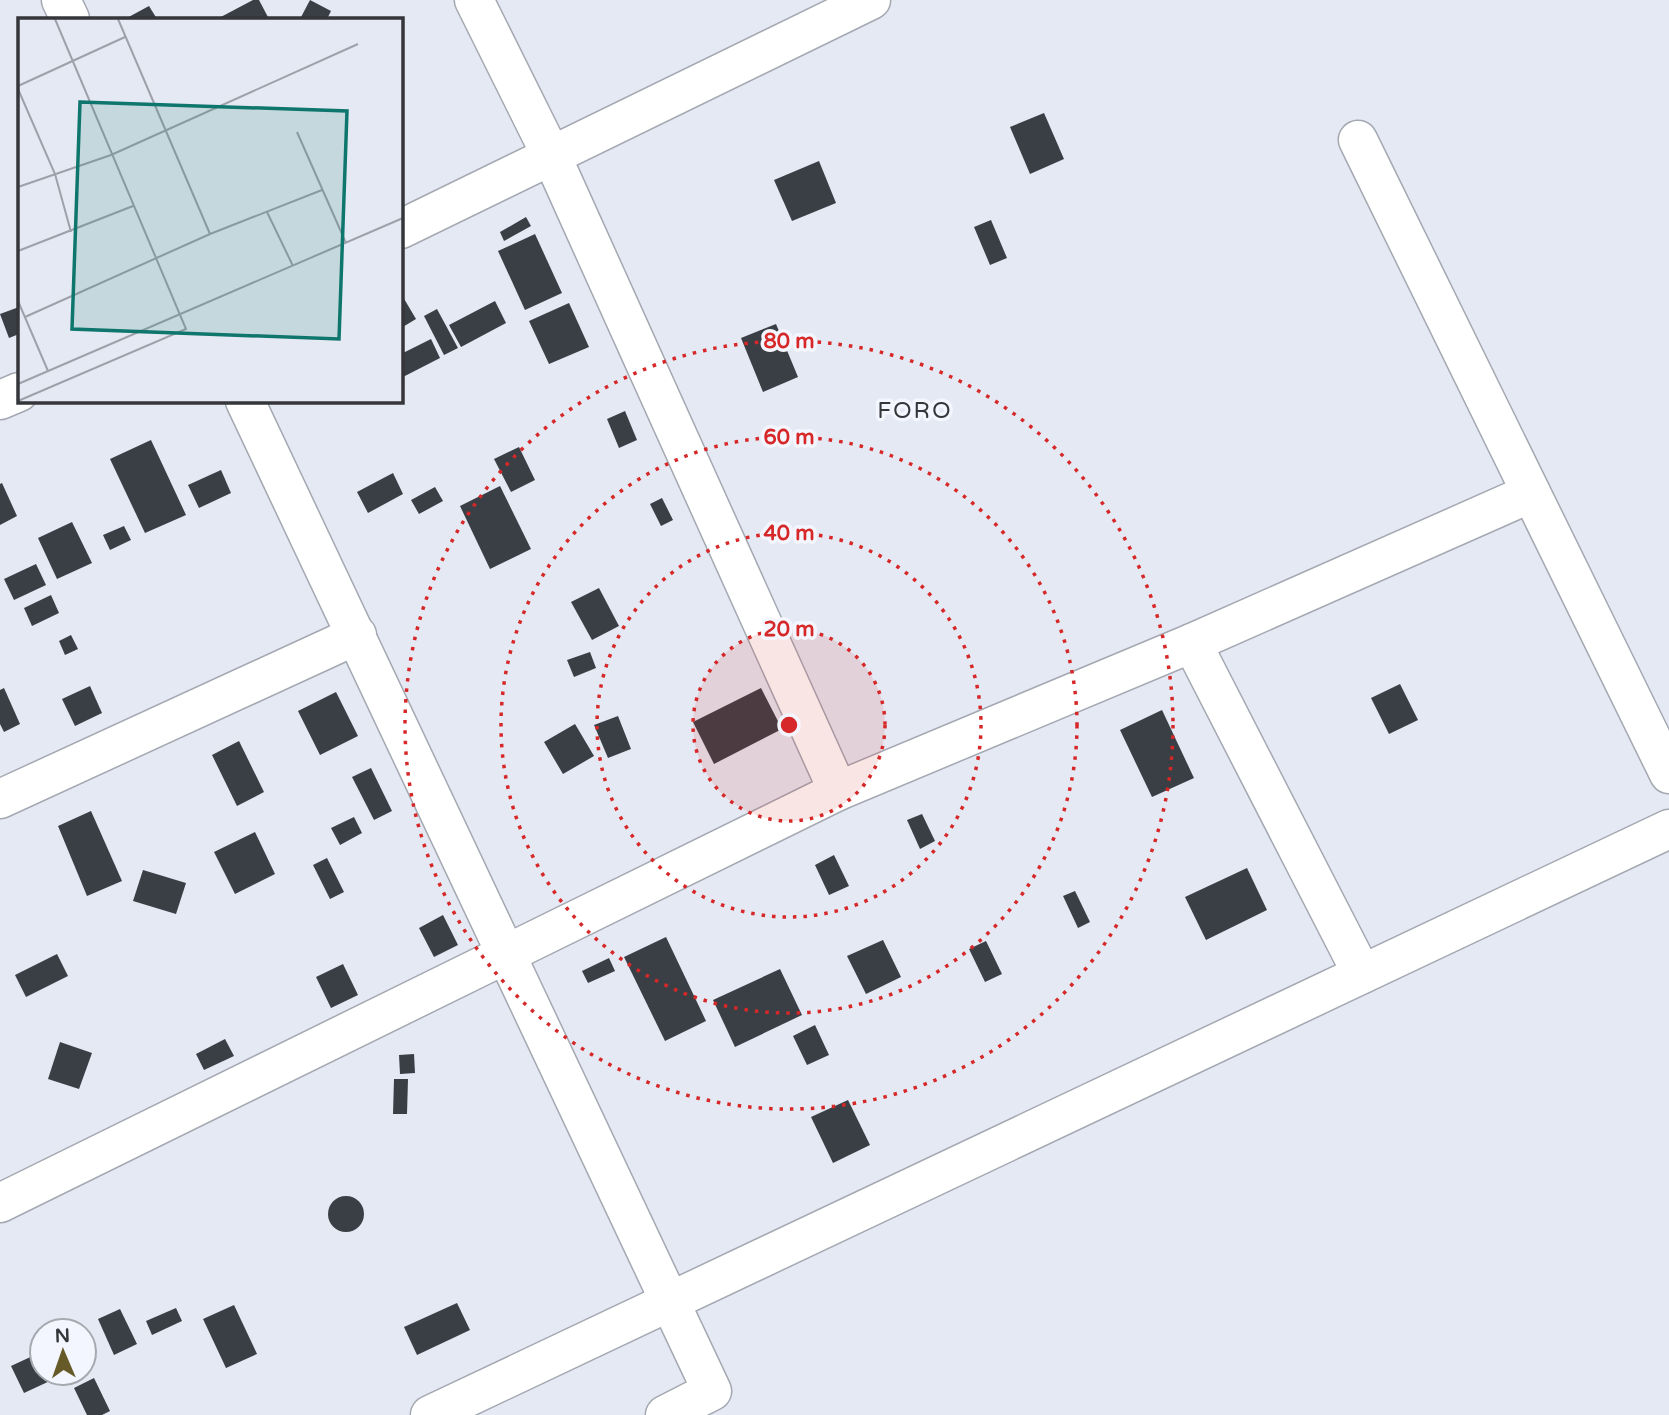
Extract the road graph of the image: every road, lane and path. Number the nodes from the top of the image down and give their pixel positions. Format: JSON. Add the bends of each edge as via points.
{"nodes":[{"id":1,"x":61,"y":0,"type":"edge"},
{"id":2,"x":474,"y":0,"type":"edge"},
{"id":3,"x":871,"y":0,"type":"edge"},
{"id":4,"x":70,"y":18,"type":"edge"},
{"id":5,"x":1358,"y":140,"type":"dead end"},
{"id":6,"x":552,"y":157,"type":"junction"},
{"id":7,"x":402,"y":229,"type":"edge"},
{"id":8,"x":18,"y":392,"type":"edge"},
{"id":9,"x":0,"y":400,"type":"edge"},
{"id":10,"x":245,"y":402,"type":"edge"},
{"id":11,"x":1531,"y":492,"type":"junction"},
{"id":12,"x":357,"y":635,"type":"junction"},
{"id":13,"x":1192,"y":643,"type":"junction"},
{"id":14,"x":1669,"y":774,"type":"edge"},
{"id":15,"x":838,"y":790,"type":"junction"},
{"id":16,"x":0,"y":799,"type":"edge"},
{"id":17,"x":1669,"y":829,"type":"edge"},
{"id":18,"x":507,"y":953,"type":"junction"},
{"id":19,"x":1362,"y":974,"type":"junction"},
{"id":20,"x":0,"y":1203,"type":"edge"},
{"id":21,"x":672,"y":1302,"type":"junction"},
{"id":22,"x":430,"y":1415,"type":"edge"},
{"id":23,"x":665,"y":1415,"type":"edge"}],
"edges":[{"from":1,"to":4,"type":"street"},
{"from":2,"to":6,"type":"street"},
{"from":3,"to":6,"type":"street"},
{"from":5,"to":11,"type":"street"},
{"from":6,"to":7,"type":"street"},
{"from":6,"to":15,"type":"street"},
{"from":8,"to":9,"type":"street"},
{"from":10,"to":12,"type":"street"},
{"from":11,"to":13,"type":"street"},
{"from":11,"to":14,"type":"street"},
{"from":12,"to":16,"type":"street"},
{"from":12,"to":18,"type":"street"},
{"from":13,"to":15,"type":"street"},
{"from":13,"to":19,"type":"street"},
{"from":15,"to":18,"type":"street"},
{"from":17,"to":19,"type":"street"},
{"from":18,"to":20,"type":"street"},
{"from":18,"to":21,"type":"street"},
{"from":19,"to":21,"type":"street"},
{"from":21,"to":22,"type":"street"},
{"from":21,"to":23,"type":"street","via":[[712,1391]]}]}
